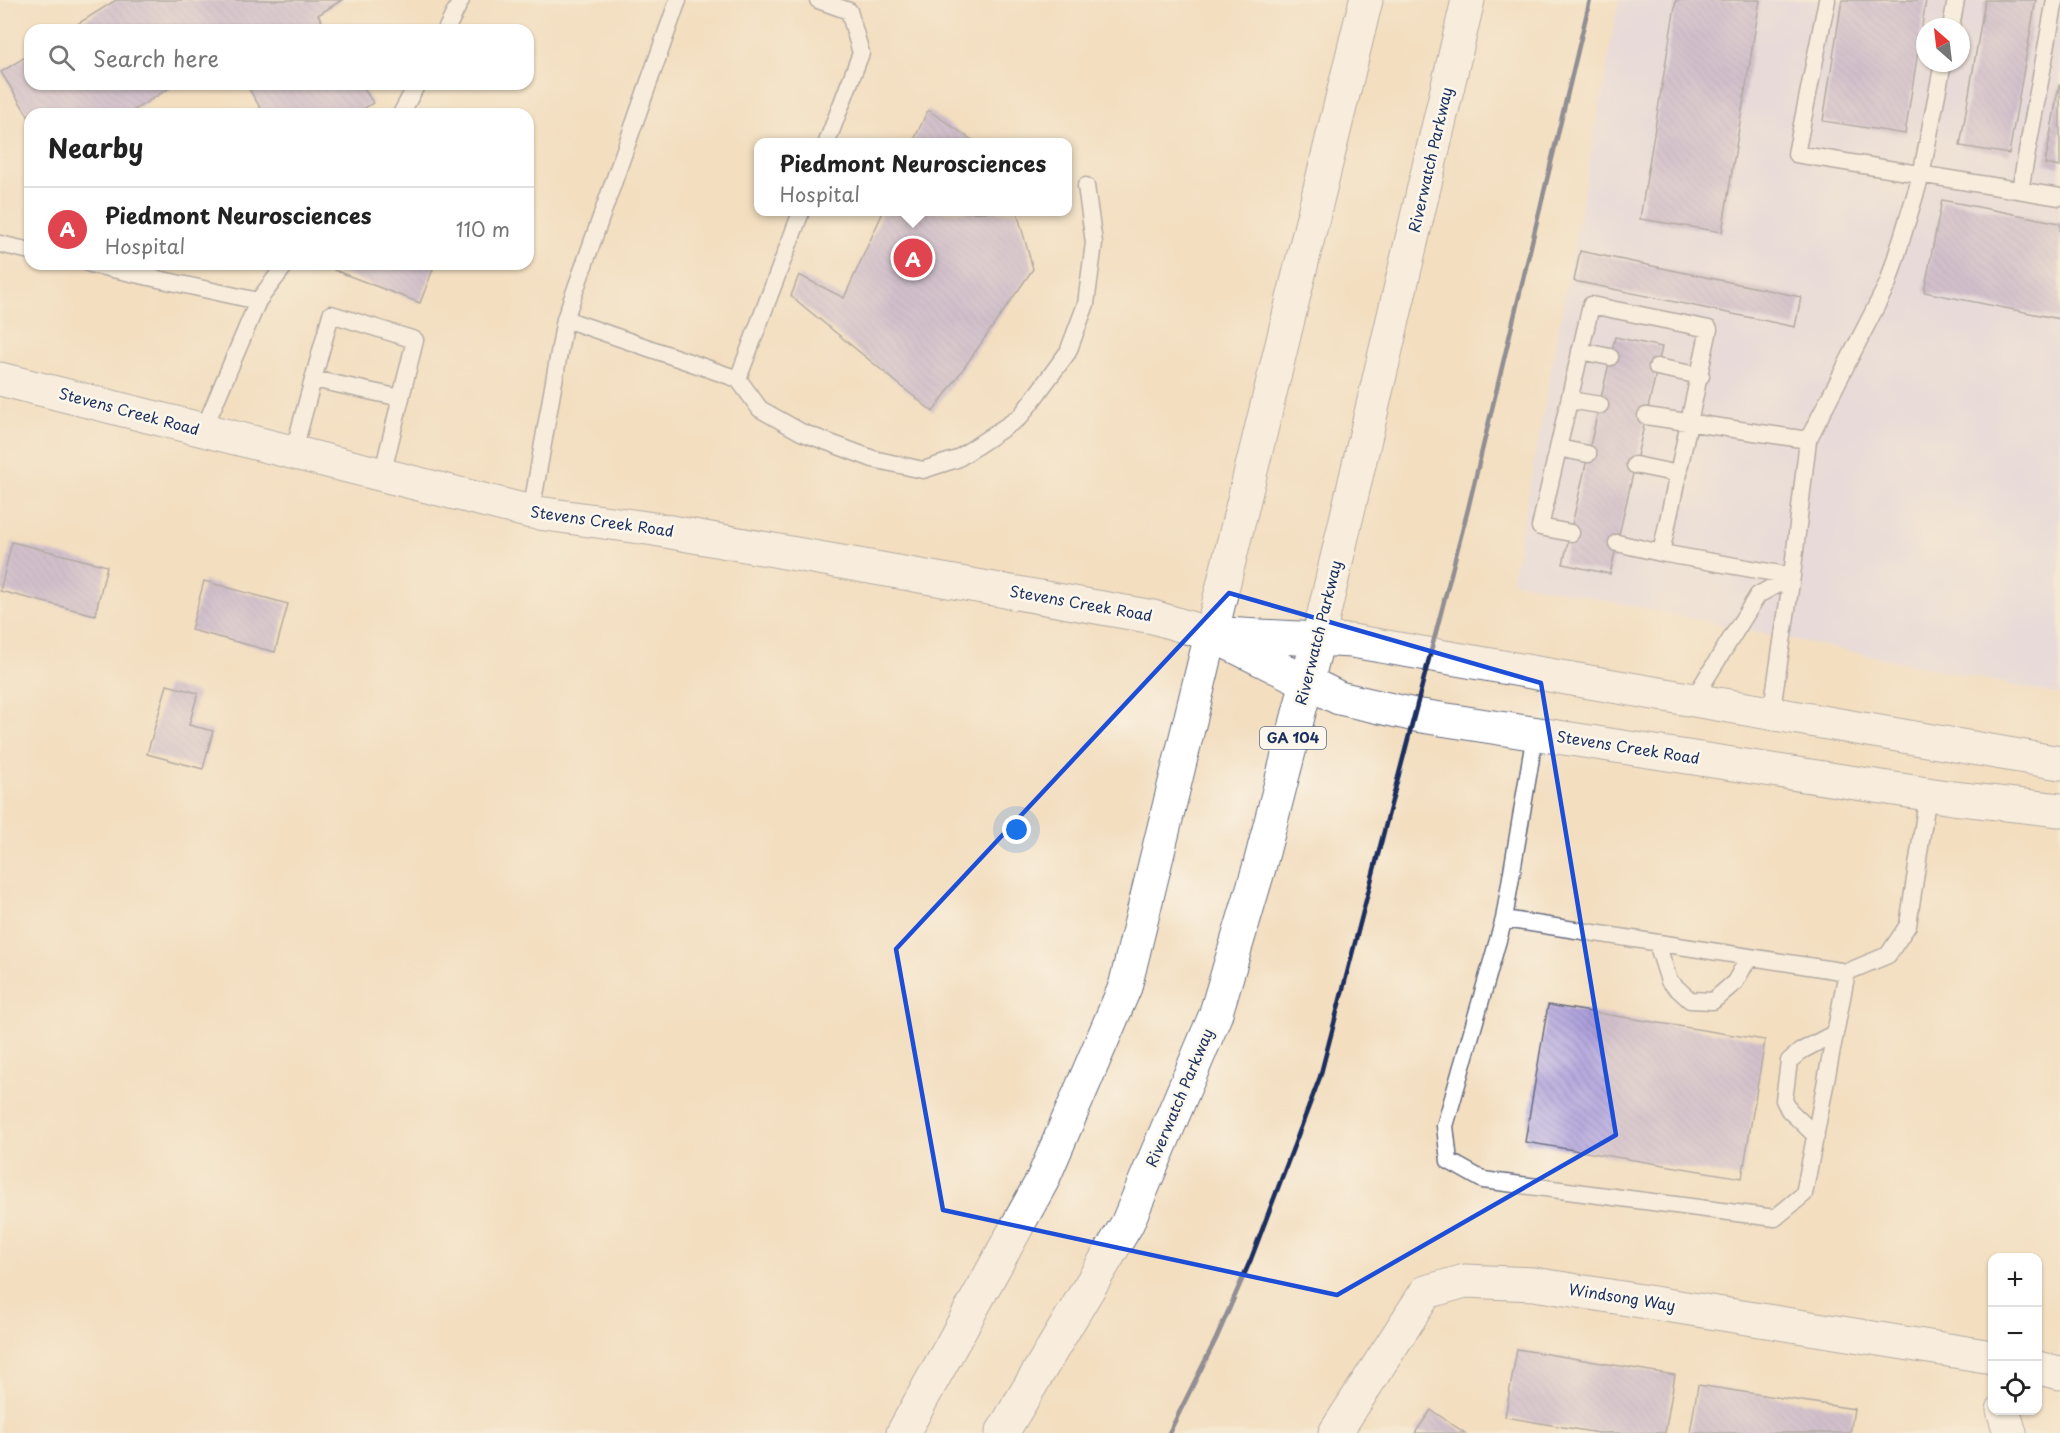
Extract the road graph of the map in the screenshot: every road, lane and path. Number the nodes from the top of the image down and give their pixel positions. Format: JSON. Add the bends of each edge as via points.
{"nodes":[{"id":1,"x":461,"y":0,"type":"edge"},
{"id":2,"x":678,"y":0,"type":"edge"},
{"id":3,"x":819,"y":0,"type":"edge"},
{"id":4,"x":1366,"y":0,"type":"edge"},
{"id":5,"x":1468,"y":0,"type":"edge"},
{"id":6,"x":1827,"y":0,"type":"edge"},
{"id":7,"x":1956,"y":0,"type":"edge"},
{"id":8,"x":2055,"y":0,"type":"edge"},
{"id":9,"x":1953,"y":18,"type":"edge"},
{"id":10,"x":449,"y":24,"type":"edge"},
{"id":11,"x":1941,"y":72,"type":"edge"},
{"id":12,"x":414,"y":90,"type":"edge"},
{"id":13,"x":404,"y":108,"type":"edge"},
{"id":14,"x":829,"y":138,"type":"edge"},
{"id":15,"x":1921,"y":176,"type":"junction"},
{"id":16,"x":1086,"y":186,"type":"dead end"},
{"id":17,"x":2020,"y":190,"type":"junction"},
{"id":18,"x":2060,"y":196,"type":"edge"},
{"id":19,"x":799,"y":216,"type":"edge"},
{"id":20,"x":0,"y":244,"type":"edge"},
{"id":21,"x":24,"y":250,"type":"edge"},
{"id":22,"x":117,"y":270,"type":"edge"},
{"id":23,"x":281,"y":270,"type":"edge"},
{"id":24,"x":258,"y":301,"type":"junction"},
{"id":25,"x":565,"y":319,"type":"junction"},
{"id":26,"x":1580,"y":351,"type":"junction"},
{"id":27,"x":1611,"y":357,"type":"dead end"},
{"id":28,"x":1657,"y":367,"type":"dead end"},
{"id":29,"x":1701,"y":376,"type":"junction"},
{"id":30,"x":313,"y":379,"type":"junction"},
{"id":31,"x":738,"y":379,"type":"junction"},
{"id":32,"x":1,"y":381,"type":"edge"},
{"id":33,"x":401,"y":398,"type":"junction"},
{"id":34,"x":1570,"y":400,"type":"junction"},
{"id":35,"x":1600,"y":405,"type":"dead end"},
{"id":36,"x":1646,"y":416,"type":"dead end"},
{"id":37,"x":1691,"y":424,"type":"junction"},
{"id":38,"x":203,"y":431,"type":"junction"},
{"id":39,"x":1808,"y":440,"type":"junction"},
{"id":40,"x":1558,"y":448,"type":"junction"},
{"id":41,"x":293,"y":453,"type":"junction"},
{"id":42,"x":1588,"y":454,"type":"dead end"},
{"id":43,"x":1635,"y":465,"type":"dead end"},
{"id":44,"x":1679,"y":474,"type":"junction"},
{"id":45,"x":382,"y":475,"type":"junction"},
{"id":46,"x":531,"y":512,"type":"junction"},
{"id":47,"x":1571,"y":533,"type":"dead end"},
{"id":48,"x":1617,"y":543,"type":"dead end"},
{"id":49,"x":1661,"y":553,"type":"junction"},
{"id":50,"x":1792,"y":576,"type":"junction"},
{"id":51,"x":1210,"y":634,"type":"junction"},
{"id":52,"x":1318,"y":639,"type":"junction"},
{"id":53,"x":1307,"y":682,"type":"junction"},
{"id":54,"x":1692,"y":701,"type":"junction"},
{"id":55,"x":1771,"y":715,"type":"junction"},
{"id":56,"x":1535,"y":734,"type":"junction"},
{"id":57,"x":2060,"y":763,"type":"edge"},
{"id":58,"x":1929,"y":794,"type":"junction"},
{"id":59,"x":2060,"y":810,"type":"edge"},
{"id":60,"x":1504,"y":919,"type":"junction"},
{"id":61,"x":1657,"y":943,"type":"junction"},
{"id":62,"x":1749,"y":957,"type":"junction"},
{"id":63,"x":1847,"y":972,"type":"junction"},
{"id":64,"x":1835,"y":1033,"type":"junction"},
{"id":65,"x":1815,"y":1136,"type":"junction"},
{"id":66,"x":1988,"y":1364,"type":"edge"},
{"id":67,"x":2042,"y":1369,"type":"edge"},
{"id":68,"x":2060,"y":1373,"type":"edge"},
{"id":69,"x":2005,"y":1415,"type":"edge"},
{"id":70,"x":903,"y":1433,"type":"edge"},
{"id":71,"x":1002,"y":1433,"type":"edge"},
{"id":72,"x":1335,"y":1433,"type":"edge"},
{"id":73,"x":2010,"y":1433,"type":"edge"}],
"edges":[{"from":1,"to":10,"type":"lane"},
{"from":2,"to":25,"type":"lane"},
{"from":3,"to":14,"type":"lane","via":[[849,11],[861,53]]},
{"from":4,"to":51,"type":"street"},
{"from":5,"to":52,"type":"street","name":"Riverwatch Parkway","number":"GA 104"},
{"from":6,"to":15,"type":"lane","via":[[1796,154]]},
{"from":7,"to":9,"type":"lane"},
{"from":8,"to":17,"type":"lane"},
{"from":11,"to":15,"type":"lane"},
{"from":12,"to":13,"type":"lane"},
{"from":15,"to":17,"type":"lane"},
{"from":15,"to":39,"type":"lane","via":[[1888,283]]},
{"from":16,"to":31,"type":"lane","via":[[1094,243],[1086,304],[1068,352],[1020,417],[957,459],[923,470],[873,459],[801,432],[760,409]]},
{"from":17,"to":18,"type":"lane"},
{"from":19,"to":31,"type":"lane"},
{"from":20,"to":21,"type":"lane"},
{"from":22,"to":24,"type":"lane"},
{"from":23,"to":24,"type":"lane"},
{"from":24,"to":38,"type":"lane"},
{"from":25,"to":31,"type":"lane"},
{"from":25,"to":46,"type":"lane"},
{"from":26,"to":27,"type":"lane"},
{"from":26,"to":29,"type":"lane","via":[[1591,305],[1709,329]]},
{"from":26,"to":34,"type":"lane"},
{"from":28,"to":29,"type":"lane"},
{"from":29,"to":37,"type":"lane"},
{"from":30,"to":33,"type":"lane"},
{"from":30,"to":33,"type":"lane","via":[[331,314],[415,340]]},
{"from":30,"to":41,"type":"lane"},
{"from":32,"to":38,"type":"street","name":"Stevens Creek Road"},
{"from":33,"to":45,"type":"lane"},
{"from":34,"to":35,"type":"lane"},
{"from":34,"to":40,"type":"lane"},
{"from":36,"to":37,"type":"lane"},
{"from":37,"to":39,"type":"lane"},
{"from":37,"to":44,"type":"lane"},
{"from":38,"to":41,"type":"street","name":"Stevens Creek Road"},
{"from":39,"to":50,"type":"lane"},
{"from":40,"to":42,"type":"lane"},
{"from":40,"to":47,"type":"lane","via":[[1540,527]]},
{"from":41,"to":45,"type":"street","name":"Stevens Creek Road"},
{"from":43,"to":44,"type":"lane"},
{"from":44,"to":49,"type":"lane"},
{"from":45,"to":46,"type":"street","name":"Stevens Creek Road"},
{"from":46,"to":51,"type":"street","name":"Stevens Creek Road","via":[[654,529],[1153,616]]},
{"from":48,"to":49,"type":"lane"},
{"from":49,"to":50,"type":"lane"},
{"from":50,"to":54,"type":"lane","via":[[1758,594]]},
{"from":50,"to":55,"type":"lane"},
{"from":51,"to":52,"type":"street","name":"Stevens Creek Road"},
{"from":51,"to":53,"type":"street","name":"Stevens Creek Road"},
{"from":51,"to":70,"type":"street","via":[[1125,987],[1042,1181]]},
{"from":52,"to":53,"type":"street","name":"Riverwatch Parkway","number":"GA 104"},
{"from":52,"to":54,"type":"street","name":"Stevens Creek Road","via":[[1352,641]]},
{"from":53,"to":56,"type":"street","name":"Stevens Creek Road","via":[[1339,698],[1404,713]]},
{"from":53,"to":71,"type":"street","name":"Riverwatch Parkway","number":"GA 104","via":[[1259,868],[1215,1016],[1127,1224]]},
{"from":54,"to":55,"type":"street","name":"Stevens Creek Road"},
{"from":55,"to":57,"type":"street","name":"Stevens Creek Road"},
{"from":56,"to":58,"type":"street","name":"Stevens Creek Road"},
{"from":56,"to":60,"type":"lane"},
{"from":58,"to":59,"type":"street","name":"Stevens Creek Road"},
{"from":58,"to":63,"type":"lane","via":[[1908,925],[1888,955]]},
{"from":60,"to":61,"type":"lane"},
{"from":60,"to":65,"type":"lane","via":[[1445,1126],[1449,1161],[1483,1180],[1775,1218],[1804,1194]]},
{"from":61,"to":62,"type":"lane"},
{"from":61,"to":62,"type":"lane","via":[[1669,981],[1690,1000],[1713,1000],[1735,982]]},
{"from":62,"to":63,"type":"lane"},
{"from":63,"to":64,"type":"lane"},
{"from":64,"to":65,"type":"lane"},
{"from":64,"to":65,"type":"lane","via":[[1789,1061],[1784,1100]]},
{"from":66,"to":72,"type":"street","name":"Windsong Way","via":[[1534,1284],[1465,1281],[1426,1292]]},
{"from":67,"to":68,"type":"street"},
{"from":69,"to":73,"type":"street"}]}
